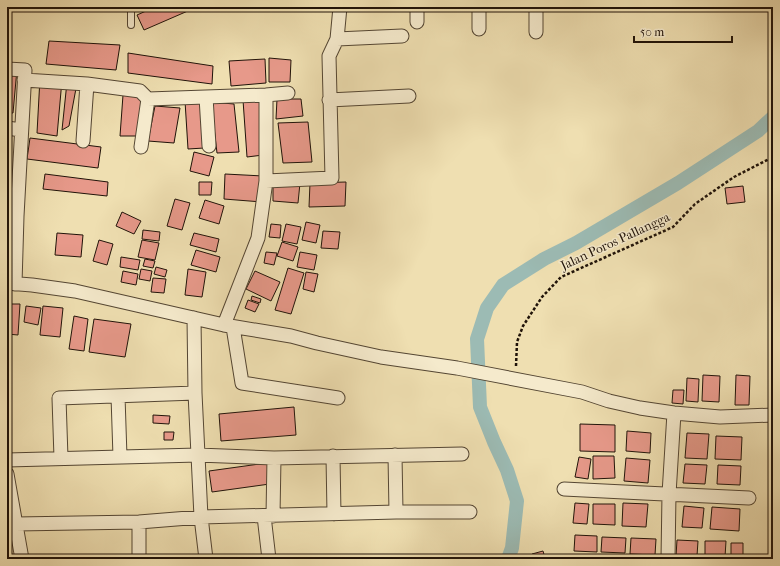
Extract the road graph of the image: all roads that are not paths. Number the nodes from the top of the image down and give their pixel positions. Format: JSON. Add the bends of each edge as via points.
{"nodes":[{"id":1,"x":131,"y":7,"type":"edge"},
{"id":2,"x":340,"y":7,"type":"edge"},
{"id":3,"x":417,"y":7,"type":"edge"},
{"id":4,"x":479,"y":7,"type":"edge"},
{"id":5,"x":536,"y":7,"type":"edge"},
{"id":6,"x":417,"y":22,"type":"dead end"},
{"id":7,"x":131,"y":25,"type":"dead end"},
{"id":8,"x":480,"y":29,"type":"dead end"},
{"id":9,"x":536,"y":32,"type":"dead end"},
{"id":10,"x":402,"y":36,"type":"dead end"},
{"id":11,"x":338,"y":39,"type":"junction"},
{"id":12,"x":7,"y":69,"type":"edge"},
{"id":13,"x":24,"y":80,"type":"junction"},
{"id":14,"x":87,"y":84,"type":"junction"},
{"id":15,"x":288,"y":93,"type":"dead end"},
{"id":16,"x":266,"y":95,"type":"junction"},
{"id":17,"x":409,"y":96,"type":"dead end"},
{"id":18,"x":206,"y":98,"type":"junction"},
{"id":19,"x":148,"y":99,"type":"junction"},
{"id":20,"x":329,"y":100,"type":"junction"},
{"id":21,"x":7,"y":128,"type":"edge"},
{"id":22,"x":21,"y":130,"type":"junction"},
{"id":23,"x":83,"y":141,"type":"dead end"},
{"id":24,"x":209,"y":146,"type":"dead end"},
{"id":25,"x":141,"y":147,"type":"dead end"},
{"id":26,"x":266,"y":181,"type":"junction"},
{"id":27,"x":11,"y":284,"type":"edge"},
{"id":28,"x":194,"y":318,"type":"junction"},
{"id":29,"x":229,"y":326,"type":"junction"},
{"id":30,"x":195,"y":393,"type":"junction"},
{"id":31,"x":118,"y":396,"type":"junction"},
{"id":32,"x":338,"y":398,"type":"dead end"},
{"id":33,"x":674,"y":413,"type":"junction"},
{"id":34,"x":773,"y":415,"type":"edge"},
{"id":35,"x":462,"y":454,"type":"dead end"},
{"id":36,"x":198,"y":455,"type":"junction"},
{"id":37,"x":395,"y":455,"type":"junction"},
{"id":38,"x":333,"y":456,"type":"junction"},
{"id":39,"x":120,"y":457,"type":"junction"},
{"id":40,"x":61,"y":458,"type":"junction"},
{"id":41,"x":274,"y":458,"type":"junction"},
{"id":42,"x":7,"y":460,"type":"edge"},
{"id":43,"x":7,"y":474,"type":"edge"},
{"id":44,"x":564,"y":489,"type":"dead end"},
{"id":45,"x":670,"y":494,"type":"junction"},
{"id":46,"x":749,"y":498,"type":"dead end"},
{"id":47,"x":396,"y":512,"type":"junction"},
{"id":48,"x":470,"y":512,"type":"dead end"},
{"id":49,"x":334,"y":514,"type":"junction"},
{"id":50,"x":268,"y":516,"type":"junction"},
{"id":51,"x":201,"y":517,"type":"junction"},
{"id":52,"x":139,"y":522,"type":"junction"},
{"id":53,"x":16,"y":524,"type":"junction"},
{"id":54,"x":22,"y":559,"type":"edge"},
{"id":55,"x":139,"y":559,"type":"edge"},
{"id":56,"x":206,"y":559,"type":"edge"},
{"id":57,"x":269,"y":559,"type":"edge"},
{"id":58,"x":668,"y":559,"type":"edge"}],
"edges":[{"from":1,"to":7,"type":"lane"},
{"from":2,"to":11,"type":"street"},
{"from":3,"to":6,"type":"street"},
{"from":4,"to":8,"type":"street"},
{"from":5,"to":9,"type":"street"},
{"from":10,"to":11,"type":"street"},
{"from":11,"to":20,"type":"street","via":[[329,56]]},
{"from":12,"to":13,"type":"street","via":[[25,70]]},
{"from":13,"to":14,"type":"street"},
{"from":13,"to":22,"type":"street"},
{"from":14,"to":19,"type":"street","via":[[140,91]]},
{"from":14,"to":23,"type":"street"},
{"from":15,"to":16,"type":"street"},
{"from":16,"to":18,"type":"street"},
{"from":16,"to":26,"type":"street"},
{"from":17,"to":20,"type":"street"},
{"from":18,"to":19,"type":"street"},
{"from":18,"to":24,"type":"street"},
{"from":19,"to":25,"type":"street"},
{"from":20,"to":26,"type":"street","via":[[332,178]]},
{"from":21,"to":22,"type":"street"},
{"from":22,"to":27,"type":"street"},
{"from":26,"to":29,"type":"street","via":[[258,238]]},
{"from":27,"to":28,"type":"street","via":[[75,291]]},
{"from":28,"to":29,"type":"street"},
{"from":28,"to":30,"type":"street"},
{"from":29,"to":32,"type":"street","via":[[242,384]]},
{"from":29,"to":33,"type":"street","via":[[291,336],[381,357],[492,374],[582,392],[640,408]]},
{"from":30,"to":31,"type":"street"},
{"from":30,"to":36,"type":"street"},
{"from":31,"to":39,"type":"street"},
{"from":31,"to":40,"type":"street","via":[[60,398]]},
{"from":33,"to":34,"type":"street","via":[[720,417]]},
{"from":33,"to":45,"type":"street"},
{"from":35,"to":37,"type":"street"},
{"from":36,"to":39,"type":"street"},
{"from":36,"to":41,"type":"street"},
{"from":36,"to":51,"type":"street"},
{"from":37,"to":38,"type":"street"},
{"from":37,"to":47,"type":"street"},
{"from":38,"to":41,"type":"street"},
{"from":38,"to":49,"type":"street"},
{"from":39,"to":40,"type":"street"},
{"from":40,"to":42,"type":"street"},
{"from":41,"to":50,"type":"street"},
{"from":43,"to":53,"type":"street"},
{"from":44,"to":45,"type":"street"},
{"from":45,"to":46,"type":"street"},
{"from":45,"to":58,"type":"street"},
{"from":47,"to":48,"type":"street"},
{"from":47,"to":49,"type":"street"},
{"from":49,"to":50,"type":"street"},
{"from":50,"to":51,"type":"street"},
{"from":50,"to":57,"type":"street"},
{"from":51,"to":52,"type":"street"},
{"from":51,"to":56,"type":"street"},
{"from":52,"to":53,"type":"street"},
{"from":52,"to":55,"type":"street"},
{"from":53,"to":54,"type":"street"}]}
